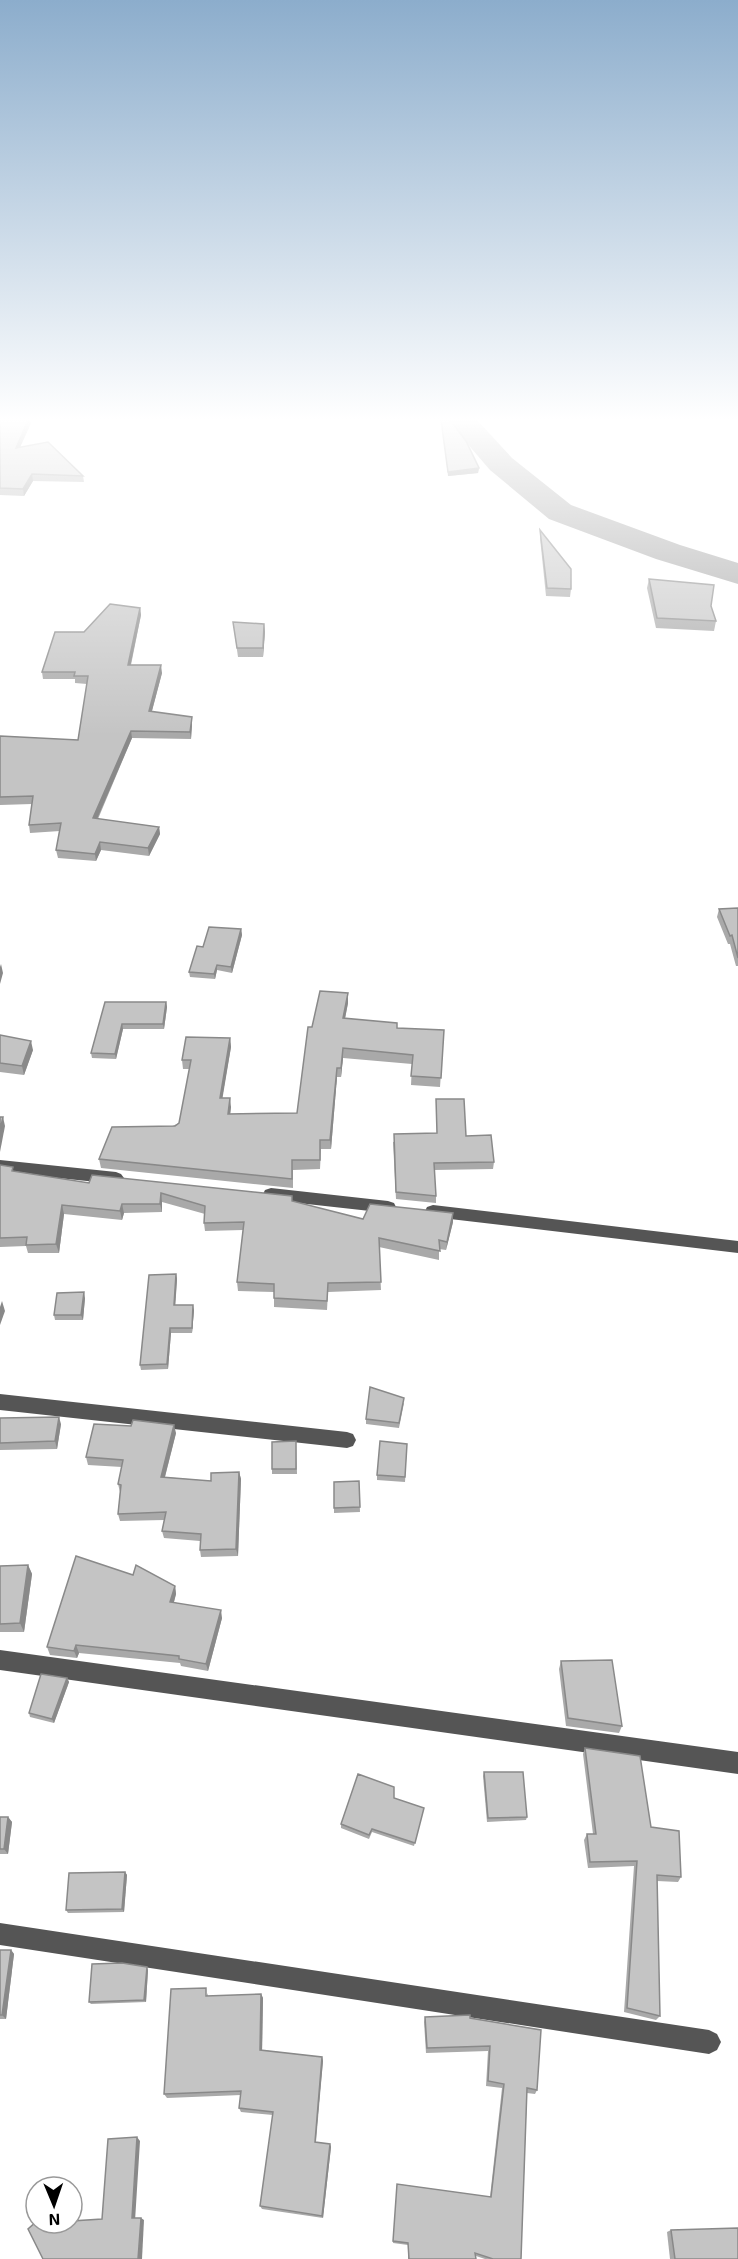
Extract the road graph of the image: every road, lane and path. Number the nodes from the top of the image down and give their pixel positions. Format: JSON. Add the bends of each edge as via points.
{"nodes":[{"id":1,"x":0,"y":1166,"type":"edge"},
{"id":2,"x":127,"y":1179,"type":"edge"},
{"id":3,"x":257,"y":1193,"type":"edge"},
{"id":4,"x":399,"y":1208,"type":"edge"},
{"id":5,"x":423,"y":1210,"type":"edge"},
{"id":6,"x":738,"y":1247,"type":"edge"},
{"id":7,"x":0,"y":1402,"type":"edge"},
{"id":8,"x":347,"y":1440,"type":"dead end"},
{"id":9,"x":0,"y":1660,"type":"edge"},
{"id":10,"x":738,"y":1763,"type":"edge"},
{"id":11,"x":0,"y":1934,"type":"edge"},
{"id":12,"x":709,"y":2042,"type":"dead end"}],
"edges":[{"from":1,"to":2,"type":"street"},
{"from":3,"to":4,"type":"street"},
{"from":5,"to":6,"type":"street"},
{"from":7,"to":8,"type":"street"},
{"from":9,"to":10,"type":"street"},
{"from":11,"to":12,"type":"street"}]}
